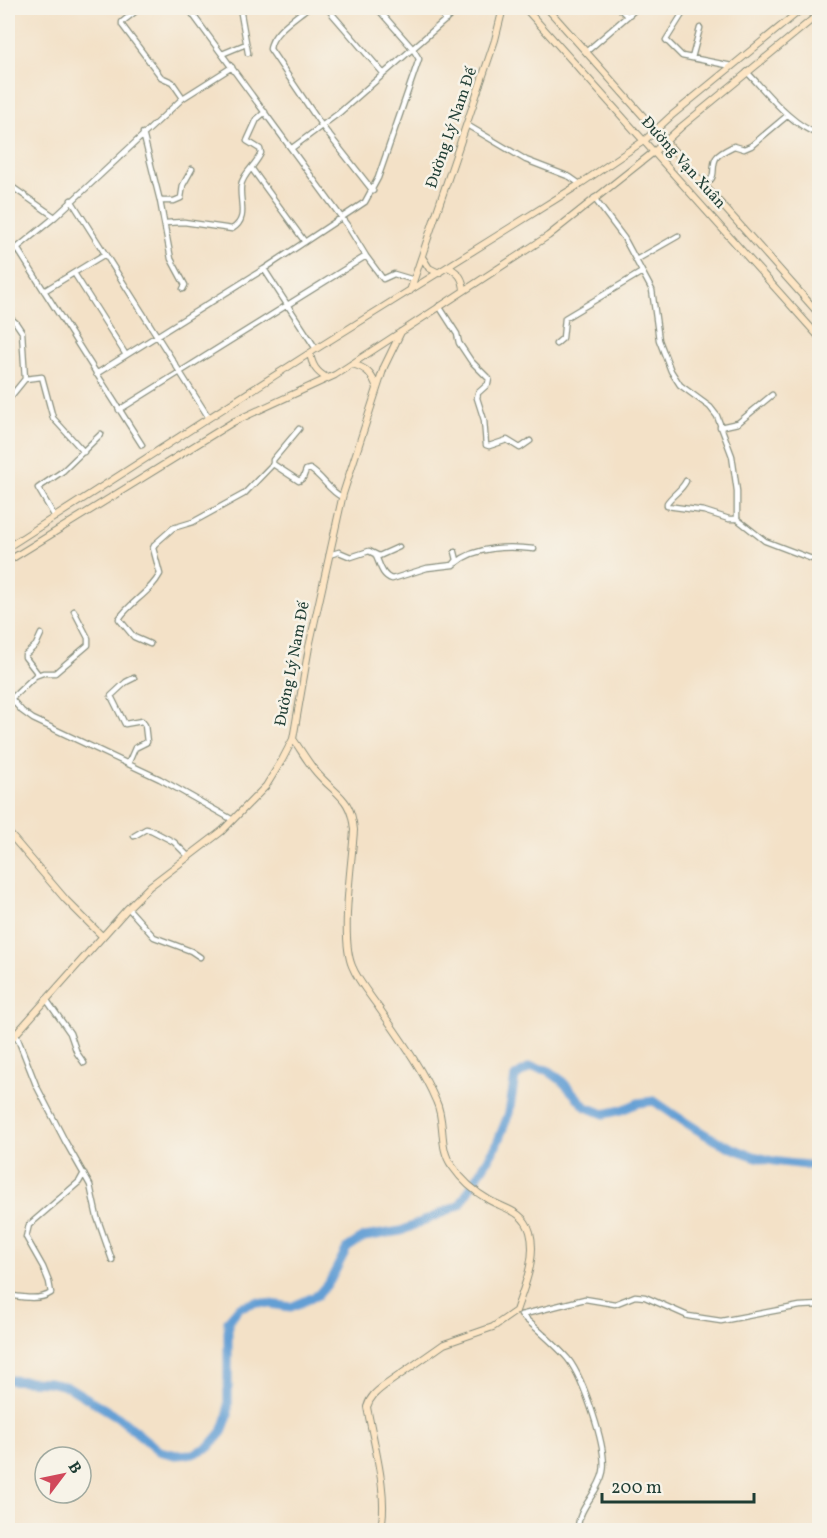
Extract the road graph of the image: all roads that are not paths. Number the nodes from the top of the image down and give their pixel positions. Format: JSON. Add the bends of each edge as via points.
{"nodes":[{"id":1,"x":140,"y":8,"type":"edge"},
{"id":2,"x":188,"y":8,"type":"edge"},
{"id":3,"x":240,"y":8,"type":"edge"},
{"id":4,"x":307,"y":8,"type":"edge"},
{"id":5,"x":327,"y":8,"type":"edge"},
{"id":6,"x":377,"y":8,"type":"edge"},
{"id":7,"x":436,"y":8,"type":"edge"},
{"id":8,"x":459,"y":8,"type":"edge"},
{"id":9,"x":503,"y":8,"type":"edge"},
{"id":10,"x":525,"y":8,"type":"edge"},
{"id":11,"x":547,"y":8,"type":"edge"},
{"id":12,"x":619,"y":8,"type":"edge"},
{"id":13,"x":637,"y":8,"type":"edge"},
{"id":14,"x":686,"y":8,"type":"edge"},
{"id":15,"x":803,"y":8,"type":"edge"},
{"id":16,"x":819,"y":13,"type":"edge"},
{"id":17,"x":627,"y":16,"type":"junction"},
{"id":18,"x":446,"y":20,"type":"junction"},
{"id":19,"x":700,"y":28,"type":"dead end"},
{"id":20,"x":246,"y":44,"type":"junction"},
{"id":21,"x":414,"y":49,"type":"junction"},
{"id":22,"x":248,"y":52,"type":"dead end"},
{"id":23,"x":586,"y":52,"type":"junction"},
{"id":24,"x":222,"y":54,"type":"junction"},
{"id":25,"x":746,"y":55,"type":"junction"},
{"id":26,"x":692,"y":58,"type":"junction"},
{"id":27,"x":732,"y":66,"type":"junction"},
{"id":28,"x":755,"y":66,"type":"junction"},
{"id":29,"x":232,"y":67,"type":"junction"},
{"id":30,"x":747,"y":72,"type":"junction"},
{"id":31,"x":383,"y":73,"type":"junction"},
{"id":32,"x":183,"y":98,"type":"junction"},
{"id":33,"x":265,"y":112,"type":"junction"},
{"id":34,"x":788,"y":115,"type":"junction"},
{"id":35,"x":467,"y":125,"type":"junction"},
{"id":36,"x":322,"y":126,"type":"junction"},
{"id":37,"x":655,"y":130,"type":"junction"},
{"id":38,"x":143,"y":133,"type":"junction"},
{"id":39,"x":819,"y":135,"type":"edge"},
{"id":40,"x":645,"y":140,"type":"junction"},
{"id":41,"x":665,"y":141,"type":"junction"},
{"id":42,"x":292,"y":148,"type":"junction"},
{"id":43,"x":655,"y":151,"type":"junction"},
{"id":44,"x":192,"y":169,"type":"dead end"},
{"id":45,"x":252,"y":170,"type":"junction"},
{"id":46,"x":8,"y":184,"type":"edge"},
{"id":47,"x":580,"y":184,"type":"junction"},
{"id":48,"x":704,"y":184,"type":"junction"},
{"id":49,"x":373,"y":191,"type":"junction"},
{"id":50,"x":594,"y":198,"type":"junction"},
{"id":51,"x":71,"y":200,"type":"junction"},
{"id":52,"x":160,"y":201,"type":"junction"},
{"id":53,"x":55,"y":217,"type":"junction"},
{"id":54,"x":342,"y":218,"type":"junction"},
{"id":55,"x":165,"y":223,"type":"junction"},
{"id":56,"x":678,"y":236,"type":"dead end"},
{"id":57,"x":305,"y":242,"type":"junction"},
{"id":58,"x":17,"y":248,"type":"junction"},
{"id":59,"x":105,"y":254,"type":"junction"},
{"id":60,"x":366,"y":256,"type":"junction"},
{"id":61,"x":421,"y":256,"type":"junction"},
{"id":62,"x":8,"y":260,"type":"edge"},
{"id":63,"x":636,"y":260,"type":"junction"},
{"id":64,"x":448,"y":267,"type":"junction"},
{"id":65,"x":264,"y":269,"type":"junction"},
{"id":66,"x":642,"y":272,"type":"junction"},
{"id":67,"x":74,"y":273,"type":"junction"},
{"id":68,"x":439,"y":273,"type":"junction"},
{"id":69,"x":414,"y":280,"type":"junction"},
{"id":70,"x":183,"y":289,"type":"dead end"},
{"id":71,"x":464,"y":290,"type":"junction"},
{"id":72,"x":44,"y":291,"type":"junction"},
{"id":73,"x":410,"y":291,"type":"junction"},
{"id":74,"x":287,"y":305,"type":"junction"},
{"id":75,"x":439,"y":306,"type":"junction"},
{"id":76,"x":819,"y":315,"type":"edge"},
{"id":77,"x":8,"y":316,"type":"edge"},
{"id":78,"x":401,"y":331,"type":"junction"},
{"id":79,"x":157,"y":335,"type":"junction"},
{"id":80,"x":819,"y":338,"type":"edge"},
{"id":81,"x":556,"y":344,"type":"dead end"},
{"id":82,"x":313,"y":351,"type":"junction"},
{"id":83,"x":126,"y":355,"type":"junction"},
{"id":84,"x":352,"y":364,"type":"junction"},
{"id":85,"x":180,"y":372,"type":"junction"},
{"id":86,"x":96,"y":374,"type":"junction"},
{"id":87,"x":25,"y":378,"type":"junction"},
{"id":88,"x":327,"y":378,"type":"junction"},
{"id":89,"x":377,"y":388,"type":"junction"},
{"id":90,"x":772,"y":395,"type":"dead end"},
{"id":91,"x":8,"y":400,"type":"edge"},
{"id":92,"x":119,"y":410,"type":"junction"},
{"id":93,"x":208,"y":418,"type":"junction"},
{"id":94,"x":720,"y":427,"type":"junction"},
{"id":95,"x":299,"y":429,"type":"dead end"},
{"id":96,"x":101,"y":434,"type":"dead end"},
{"id":97,"x":530,"y":441,"type":"dead end"},
{"id":98,"x":141,"y":445,"type":"dead end"},
{"id":99,"x":84,"y":452,"type":"junction"},
{"id":100,"x":149,"y":456,"type":"junction"},
{"id":101,"x":273,"y":464,"type":"junction"},
{"id":102,"x":157,"y":468,"type":"junction"},
{"id":103,"x":686,"y":481,"type":"dead end"},
{"id":104,"x":342,"y":496,"type":"junction"},
{"id":105,"x":55,"y":517,"type":"junction"},
{"id":106,"x":737,"y":519,"type":"junction"},
{"id":107,"x":8,"y":547,"type":"edge"},
{"id":108,"x":399,"y":547,"type":"dead end"},
{"id":109,"x":534,"y":549,"type":"dead end"},
{"id":110,"x":455,"y":552,"type":"dead end"},
{"id":111,"x":329,"y":555,"type":"junction"},
{"id":112,"x":376,"y":556,"type":"junction"},
{"id":113,"x":8,"y":561,"type":"edge"},
{"id":114,"x":819,"y":562,"type":"edge"},
{"id":115,"x":456,"y":563,"type":"junction"},
{"id":116,"x":74,"y":611,"type":"dead end"},
{"id":117,"x":41,"y":634,"type":"dead end"},
{"id":118,"x":150,"y":644,"type":"dead end"},
{"id":119,"x":38,"y":674,"type":"junction"},
{"id":120,"x":134,"y":678,"type":"dead end"},
{"id":121,"x":9,"y":697,"type":"edge"},
{"id":122,"x":293,"y":739,"type":"junction"},
{"id":123,"x":128,"y":764,"type":"junction"},
{"id":124,"x":233,"y":820,"type":"junction"},
{"id":125,"x":8,"y":832,"type":"edge"},
{"id":126,"x":134,"y":836,"type":"dead end"},
{"id":127,"x":188,"y":856,"type":"junction"},
{"id":128,"x":128,"y":908,"type":"junction"},
{"id":129,"x":102,"y":936,"type":"junction"},
{"id":130,"x":200,"y":957,"type":"dead end"},
{"id":131,"x":46,"y":999,"type":"junction"},
{"id":132,"x":16,"y":1034,"type":"junction"},
{"id":133,"x":8,"y":1043,"type":"edge"},
{"id":134,"x":84,"y":1063,"type":"dead end"},
{"id":135,"x":84,"y":1173,"type":"junction"},
{"id":136,"x":112,"y":1260,"type":"dead end"},
{"id":137,"x":8,"y":1295,"type":"edge"},
{"id":138,"x":819,"y":1305,"type":"edge"},
{"id":139,"x":518,"y":1313,"type":"junction"},
{"id":140,"x":819,"y":1524,"type":"edge"},
{"id":141,"x":380,"y":1530,"type":"edge"},
{"id":142,"x":579,"y":1530,"type":"edge"},
{"id":143,"x":781,"y":1530,"type":"edge"}],
"edges":[{"from":1,"to":32,"type":"street","via":[[122,24],[161,77],[172,82]]},
{"from":2,"to":24,"type":"street"},
{"from":3,"to":20,"type":"street"},
{"from":4,"to":36,"type":"street","via":[[276,35],[270,49]]},
{"from":5,"to":31,"type":"street"},
{"from":6,"to":21,"type":"street"},
{"from":7,"to":18,"type":"street"},
{"from":8,"to":18,"type":"street"},
{"from":9,"to":35,"type":"main road","name":"Đường Lý Nam Đế"},
{"from":10,"to":40,"type":"main road","name":"Đường Vạn Xuân"},
{"from":11,"to":23,"type":"main road","name":"Đường Vạn Xuân"},
{"from":12,"to":17,"type":"street"},
{"from":13,"to":17,"type":"street"},
{"from":14,"to":26,"type":"street","via":[[666,39],[682,57]]},
{"from":15,"to":25,"type":"main road"},
{"from":16,"to":28,"type":"main road"},
{"from":17,"to":23,"type":"street"},
{"from":18,"to":21,"type":"street"},
{"from":19,"to":26,"type":"street"},
{"from":20,"to":22,"type":"street"},
{"from":20,"to":24,"type":"street"},
{"from":21,"to":31,"type":"street"},
{"from":21,"to":49,"type":"street","via":[[419,59]]},
{"from":23,"to":37,"type":"main road","name":"Đường Vạn Xuân"},
{"from":24,"to":29,"type":"street"},
{"from":25,"to":27,"type":"main road"},
{"from":25,"to":28,"type":"main road"},
{"from":26,"to":27,"type":"street"},
{"from":27,"to":37,"type":"main road"},
{"from":28,"to":30,"type":"main road"},
{"from":29,"to":32,"type":"street"},
{"from":29,"to":33,"type":"street"},
{"from":30,"to":34,"type":"street"},
{"from":30,"to":41,"type":"main road"},
{"from":31,"to":36,"type":"street"},
{"from":32,"to":38,"type":"street"},
{"from":33,"to":42,"type":"street"},
{"from":33,"to":45,"type":"street","via":[[257,119],[247,141],[261,151]]},
{"from":34,"to":39,"type":"street"},
{"from":34,"to":48,"type":"street","via":[[751,146],[734,146],[719,155],[714,177]]},
{"from":35,"to":47,"type":"street","via":[[526,160]]},
{"from":35,"to":61,"type":"main road","name":"Đường Lý Nam Đế"},
{"from":36,"to":42,"type":"street"},
{"from":36,"to":49,"type":"street"},
{"from":37,"to":40,"type":"main road"},
{"from":37,"to":41,"type":"main road","name":"Đường Vạn Xuân"},
{"from":38,"to":51,"type":"street"},
{"from":38,"to":52,"type":"street"},
{"from":40,"to":43,"type":"main road","name":"Đường Vạn Xuân"},
{"from":40,"to":47,"type":"main road"},
{"from":41,"to":43,"type":"main road"},
{"from":41,"to":48,"type":"main road","name":"Đường Vạn Xuân"},
{"from":42,"to":54,"type":"street"},
{"from":43,"to":50,"type":"main road"},
{"from":43,"to":80,"type":"main road","name":"Đường Vạn Xuân"},
{"from":44,"to":52,"type":"street","via":[[181,198]]},
{"from":45,"to":55,"type":"street","via":[[241,185],[242,217],[232,230]]},
{"from":45,"to":57,"type":"street"},
{"from":46,"to":53,"type":"street"},
{"from":47,"to":64,"type":"main road"},
{"from":48,"to":76,"type":"main road","name":"Đường Vạn Xuân"},
{"from":49,"to":54,"type":"street","via":[[366,202]]},
{"from":50,"to":63,"type":"street"},
{"from":50,"to":71,"type":"main road","via":[[548,236]]},
{"from":51,"to":53,"type":"street"},
{"from":51,"to":59,"type":"street"},
{"from":52,"to":55,"type":"street"},
{"from":53,"to":58,"type":"street"},
{"from":54,"to":57,"type":"street"},
{"from":54,"to":60,"type":"street"},
{"from":55,"to":70,"type":"street","via":[[171,259],[185,285]]},
{"from":56,"to":63,"type":"street"},
{"from":57,"to":65,"type":"street"},
{"from":58,"to":62,"type":"street"},
{"from":58,"to":72,"type":"street"},
{"from":59,"to":67,"type":"street"},
{"from":59,"to":79,"type":"street"},
{"from":60,"to":69,"type":"street","via":[[383,279],[394,274]]},
{"from":60,"to":74,"type":"street"},
{"from":61,"to":68,"type":"main road","via":[[429,268]]},
{"from":61,"to":69,"type":"main road","name":"Đường Lý Nam Đế"},
{"from":63,"to":66,"type":"street"},
{"from":64,"to":68,"type":"main road"},
{"from":64,"to":71,"type":"main road","via":[[463,279]]},
{"from":65,"to":74,"type":"street"},
{"from":65,"to":79,"type":"street"},
{"from":66,"to":81,"type":"street","via":[[566,318],[563,339]]},
{"from":66,"to":94,"type":"street","via":[[654,296],[659,340],[672,371],[680,385],[710,407]]},
{"from":67,"to":72,"type":"street"},
{"from":67,"to":83,"type":"street"},
{"from":68,"to":73,"type":"main road"},
{"from":69,"to":73,"type":"main road","name":"Đường Lý Nam Đế"},
{"from":71,"to":75,"type":"main road"},
{"from":72,"to":86,"type":"street"},
{"from":73,"to":82,"type":"main road"},
{"from":74,"to":82,"type":"street"},
{"from":74,"to":85,"type":"street"},
{"from":75,"to":78,"type":"main road"},
{"from":75,"to":97,"type":"street","via":[[471,361],[489,379],[477,395],[485,443],[489,446],[508,440],[520,448]]},
{"from":77,"to":87,"type":"street","via":[[22,332]]},
{"from":78,"to":84,"type":"main road"},
{"from":78,"to":89,"type":"main road","name":"Đường Lý Nam Đế"},
{"from":79,"to":83,"type":"street"},
{"from":79,"to":85,"type":"street"},
{"from":82,"to":88,"type":"main road","via":[[314,367]]},
{"from":82,"to":93,"type":"main road"},
{"from":83,"to":86,"type":"street"},
{"from":84,"to":88,"type":"main road"},
{"from":84,"to":89,"type":"main road","via":[[367,369]]},
{"from":85,"to":92,"type":"street"},
{"from":85,"to":93,"type":"street"},
{"from":86,"to":92,"type":"street"},
{"from":87,"to":91,"type":"street"},
{"from":87,"to":99,"type":"street","via":[[42,378],[53,418]]},
{"from":88,"to":102,"type":"main road","via":[[233,422]]},
{"from":89,"to":104,"type":"main road","name":"Đường Lý Nam Đế"},
{"from":90,"to":94,"type":"street","via":[[738,423]]},
{"from":92,"to":98,"type":"street"},
{"from":93,"to":100,"type":"main road"},
{"from":94,"to":106,"type":"street","via":[[732,456]]},
{"from":95,"to":101,"type":"street"},
{"from":96,"to":99,"type":"street"},
{"from":99,"to":105,"type":"street","via":[[38,489]]},
{"from":100,"to":102,"type":"main road"},
{"from":100,"to":105,"type":"main road"},
{"from":101,"to":104,"type":"street","via":[[299,481],[310,469]]},
{"from":101,"to":118,"type":"street","via":[[244,494],[194,522],[173,528],[155,544],[160,574],[119,619],[134,637]]},
{"from":102,"to":113,"type":"main road"},
{"from":103,"to":106,"type":"street","via":[[670,498],[668,506]]},
{"from":104,"to":111,"type":"main road","name":"Đường Lý Nam Đế"},
{"from":105,"to":107,"type":"main road"},
{"from":106,"to":114,"type":"street","via":[[765,541]]},
{"from":108,"to":112,"type":"street"},
{"from":109,"to":115,"type":"street","via":[[511,547],[473,553]]},
{"from":110,"to":115,"type":"street"},
{"from":111,"to":112,"type":"street","via":[[339,552],[351,557],[369,551]]},
{"from":111,"to":122,"type":"main road","name":"Đường Lý Nam Đế"},
{"from":112,"to":115,"type":"street","via":[[382,571],[393,579]]},
{"from":116,"to":119,"type":"street","via":[[89,644],[55,673]]},
{"from":117,"to":119,"type":"street","via":[[25,655]]},
{"from":119,"to":121,"type":"street"},
{"from":120,"to":123,"type":"street","via":[[111,696],[125,724],[142,721],[145,725],[147,742],[133,750]]},
{"from":121,"to":123,"type":"street","via":[[33,718]]},
{"from":122,"to":124,"type":"main road","via":[[270,780]]},
{"from":122,"to":139,"type":"main road","name":"Đường Lý Nam Đế","via":[[353,813],[347,933],[351,965],[435,1098],[447,1159],[461,1178],[486,1198],[516,1212],[530,1230],[532,1256]]},
{"from":123,"to":124,"type":"street"},
{"from":124,"to":127,"type":"main road"},
{"from":125,"to":129,"type":"main road"},
{"from":126,"to":127,"type":"street","via":[[151,830],[174,842]]},
{"from":127,"to":128,"type":"main road"},
{"from":128,"to":129,"type":"main road"},
{"from":128,"to":130,"type":"street","via":[[154,937]]},
{"from":129,"to":131,"type":"main road"},
{"from":131,"to":132,"type":"main road"},
{"from":131,"to":134,"type":"street","via":[[70,1033]]},
{"from":132,"to":133,"type":"main road"},
{"from":132,"to":135,"type":"street","via":[[36,1085]]},
{"from":135,"to":136,"type":"street"},
{"from":135,"to":137,"type":"street","via":[[26,1232],[51,1293],[29,1298]]},
{"from":138,"to":139,"type":"street","via":[[721,1321],[688,1316],[635,1296],[615,1304],[585,1299]]},
{"from":139,"to":141,"type":"main road","via":[[493,1327],[444,1344],[371,1397],[367,1407],[384,1503]]},
{"from":139,"to":142,"type":"street","via":[[571,1364],[599,1434],[603,1473],[580,1515]]},
{"from":140,"to":143,"type":"street"}]}
